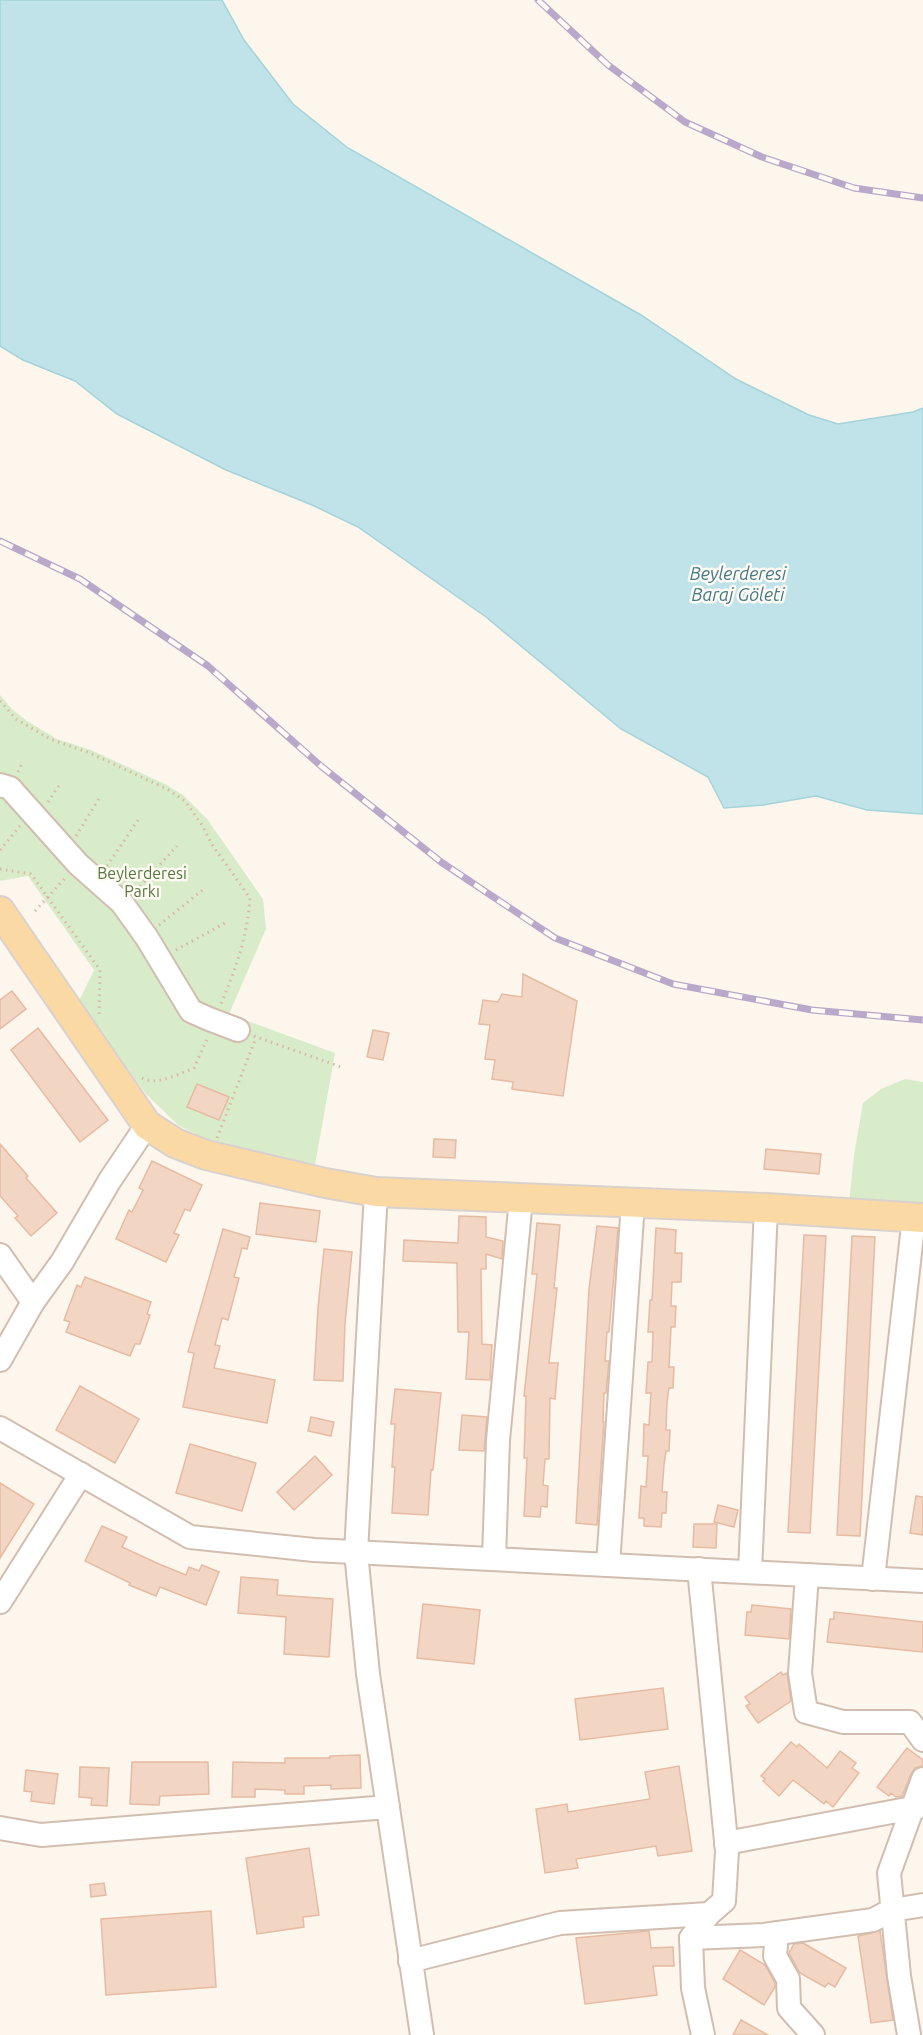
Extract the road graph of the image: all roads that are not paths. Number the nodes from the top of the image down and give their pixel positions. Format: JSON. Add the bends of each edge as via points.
{"nodes":[{"id":1,"x":0,"y":785,"type":"edge"},
{"id":2,"x":0,"y":911,"type":"edge"},
{"id":3,"x":247,"y":1033,"type":"road end"},
{"id":4,"x":147,"y":1125,"type":"junction"},
{"id":5,"x":376,"y":1192,"type":"junction"},
{"id":6,"x":521,"y":1199,"type":"junction"},
{"id":7,"x":633,"y":1203,"type":"junction"},
{"id":8,"x":766,"y":1208,"type":"junction"},
{"id":9,"x":919,"y":1217,"type":"edge"},
{"id":10,"x":0,"y":1255,"type":"edge"},
{"id":11,"x":33,"y":1302,"type":"junction"},
{"id":12,"x":0,"y":1360,"type":"edge"},
{"id":13,"x":0,"y":1428,"type":"edge"},
{"id":14,"x":81,"y":1474,"type":"junction"},
{"id":15,"x":356,"y":1552,"type":"junction"},
{"id":16,"x":494,"y":1559,"type":"junction"},
{"id":17,"x":608,"y":1564,"type":"junction"},
{"id":18,"x":699,"y":1569,"type":"junction"},
{"id":19,"x":750,"y":1572,"type":"junction"},
{"id":20,"x":807,"y":1575,"type":"junction"},
{"id":21,"x":873,"y":1579,"type":"junction"},
{"id":22,"x":923,"y":1581,"type":"edge"},
{"id":23,"x":2,"y":1595,"type":"edge"},
{"id":24,"x":923,"y":1740,"type":"edge"},
{"id":25,"x":923,"y":1779,"type":"edge"},
{"id":26,"x":918,"y":1806,"type":"edge"},
{"id":27,"x":388,"y":1807,"type":"junction"},
{"id":28,"x":0,"y":1828,"type":"edge"},
{"id":29,"x":726,"y":1843,"type":"junction"},
{"id":30,"x":923,"y":1905,"type":"edge"},
{"id":31,"x":892,"y":1910,"type":"junction"},
{"id":32,"x":710,"y":1914,"type":"junction"},
{"id":33,"x":777,"y":1933,"type":"junction"},
{"id":34,"x":691,"y":1938,"type":"junction"},
{"id":35,"x":410,"y":1960,"type":"junction"},
{"id":36,"x":422,"y":2035,"type":"edge"},
{"id":37,"x":703,"y":2035,"type":"edge"},
{"id":38,"x":813,"y":2035,"type":"edge"},
{"id":39,"x":909,"y":2035,"type":"edge"}],
"edges":[{"from":1,"to":3,"type":"street","via":[[10,788],[72,857],[123,905],[191,1011]]},
{"from":2,"to":4,"type":"main road"},
{"from":4,"to":5,"type":"main road","via":[[175,1143],[210,1156]]},
{"from":4,"to":11,"type":"street"},
{"from":5,"to":6,"type":"main road"},
{"from":5,"to":15,"type":"street"},
{"from":6,"to":7,"type":"main road"},
{"from":6,"to":16,"type":"street","via":[[498,1440]]},
{"from":7,"to":8,"type":"main road"},
{"from":7,"to":17,"type":"street"},
{"from":8,"to":9,"type":"main road"},
{"from":8,"to":19,"type":"street"},
{"from":9,"to":21,"type":"street"},
{"from":10,"to":11,"type":"street"},
{"from":11,"to":12,"type":"street"},
{"from":13,"to":14,"type":"street"},
{"from":14,"to":15,"type":"street","via":[[190,1537]]},
{"from":14,"to":23,"type":"street"},
{"from":15,"to":16,"type":"street"},
{"from":15,"to":27,"type":"street","via":[[368,1674]]},
{"from":16,"to":17,"type":"street"},
{"from":17,"to":18,"type":"street"},
{"from":18,"to":19,"type":"street"},
{"from":18,"to":29,"type":"street"},
{"from":19,"to":20,"type":"street"},
{"from":20,"to":21,"type":"street"},
{"from":20,"to":24,"type":"street","via":[[800,1672],[806,1712],[843,1722],[910,1722]]},
{"from":21,"to":22,"type":"street"},
{"from":25,"to":26,"type":"street"},
{"from":26,"to":29,"type":"street"},
{"from":26,"to":31,"type":"street","via":[[889,1873]]},
{"from":27,"to":28,"type":"street","via":[[40,1835]]},
{"from":27,"to":35,"type":"street"},
{"from":29,"to":32,"type":"street","via":[[724,1901]]},
{"from":30,"to":31,"type":"street"},
{"from":31,"to":33,"type":"street","via":[[873,1920]]},
{"from":31,"to":39,"type":"street"},
{"from":32,"to":34,"type":"street"},
{"from":32,"to":35,"type":"street","via":[[560,1923]]},
{"from":33,"to":34,"type":"street"},
{"from":33,"to":38,"type":"street","via":[[775,1956],[788,1979],[789,2008]]},
{"from":34,"to":37,"type":"street","via":[[693,1988]]},
{"from":35,"to":36,"type":"street"}]}
